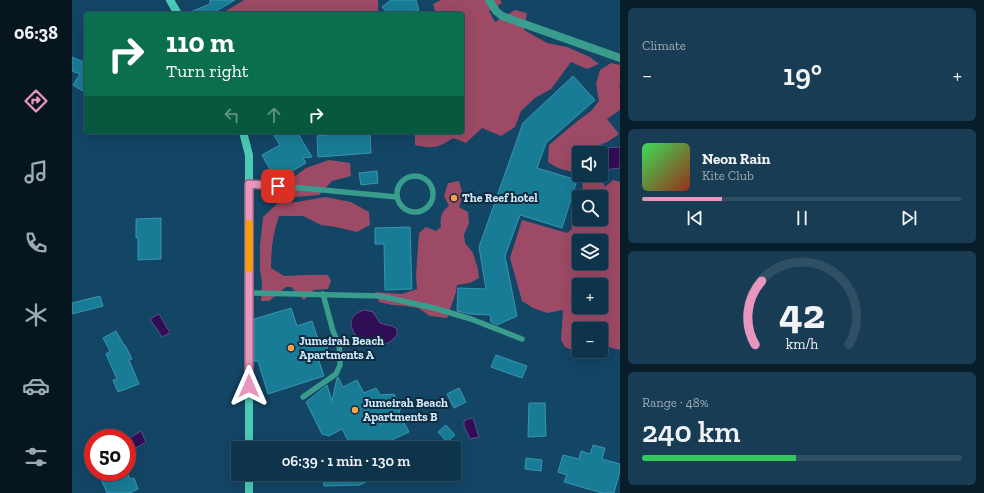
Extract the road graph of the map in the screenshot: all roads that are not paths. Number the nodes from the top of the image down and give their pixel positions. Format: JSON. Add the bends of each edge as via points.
{"nodes":[{"id":1,"x":170,"y":0,"type":"edge"},
{"id":2,"x":489,"y":0,"type":"edge"},
{"id":3,"x":177,"y":12,"type":"edge"},
{"id":4,"x":620,"y":58,"type":"edge"},
{"id":5,"x":244,"y":134,"type":"edge"},
{"id":6,"x":249,"y":184,"type":"junction"},
{"id":7,"x":397,"y":196,"type":"junction"},
{"id":8,"x":249,"y":293,"type":"junction"},
{"id":9,"x":323,"y":294,"type":"junction"},
{"id":10,"x":522,"y":339,"type":"dead end"},
{"id":11,"x":303,"y":397,"type":"dead end"},
{"id":12,"x":249,"y":441,"type":"edge"},
{"id":13,"x":249,"y":481,"type":"edge"},
{"id":14,"x":249,"y":493,"type":"edge"}],
"edges":[{"from":1,"to":3,"type":"main road"},
{"from":2,"to":4,"type":"street","via":[[496,12],[502,16]]},
{"from":5,"to":6,"type":"main road","via":[[249,155]]},
{"from":6,"to":7,"type":"lane"},
{"from":6,"to":8,"type":"main road"},
{"from":7,"to":7,"type":"lane","via":[[398,186],[405,178],[415,175],[425,178],[432,186],[434,196],[429,206],[420,212],[410,212],[401,206]]},
{"from":8,"to":9,"type":"lane"},
{"from":8,"to":12,"type":"main road"},
{"from":9,"to":10,"type":"lane","via":[[380,296],[406,301],[471,319]]},
{"from":9,"to":11,"type":"lane","via":[[339,345],[340,365],[336,374]]},
{"from":13,"to":14,"type":"main road"}]}
